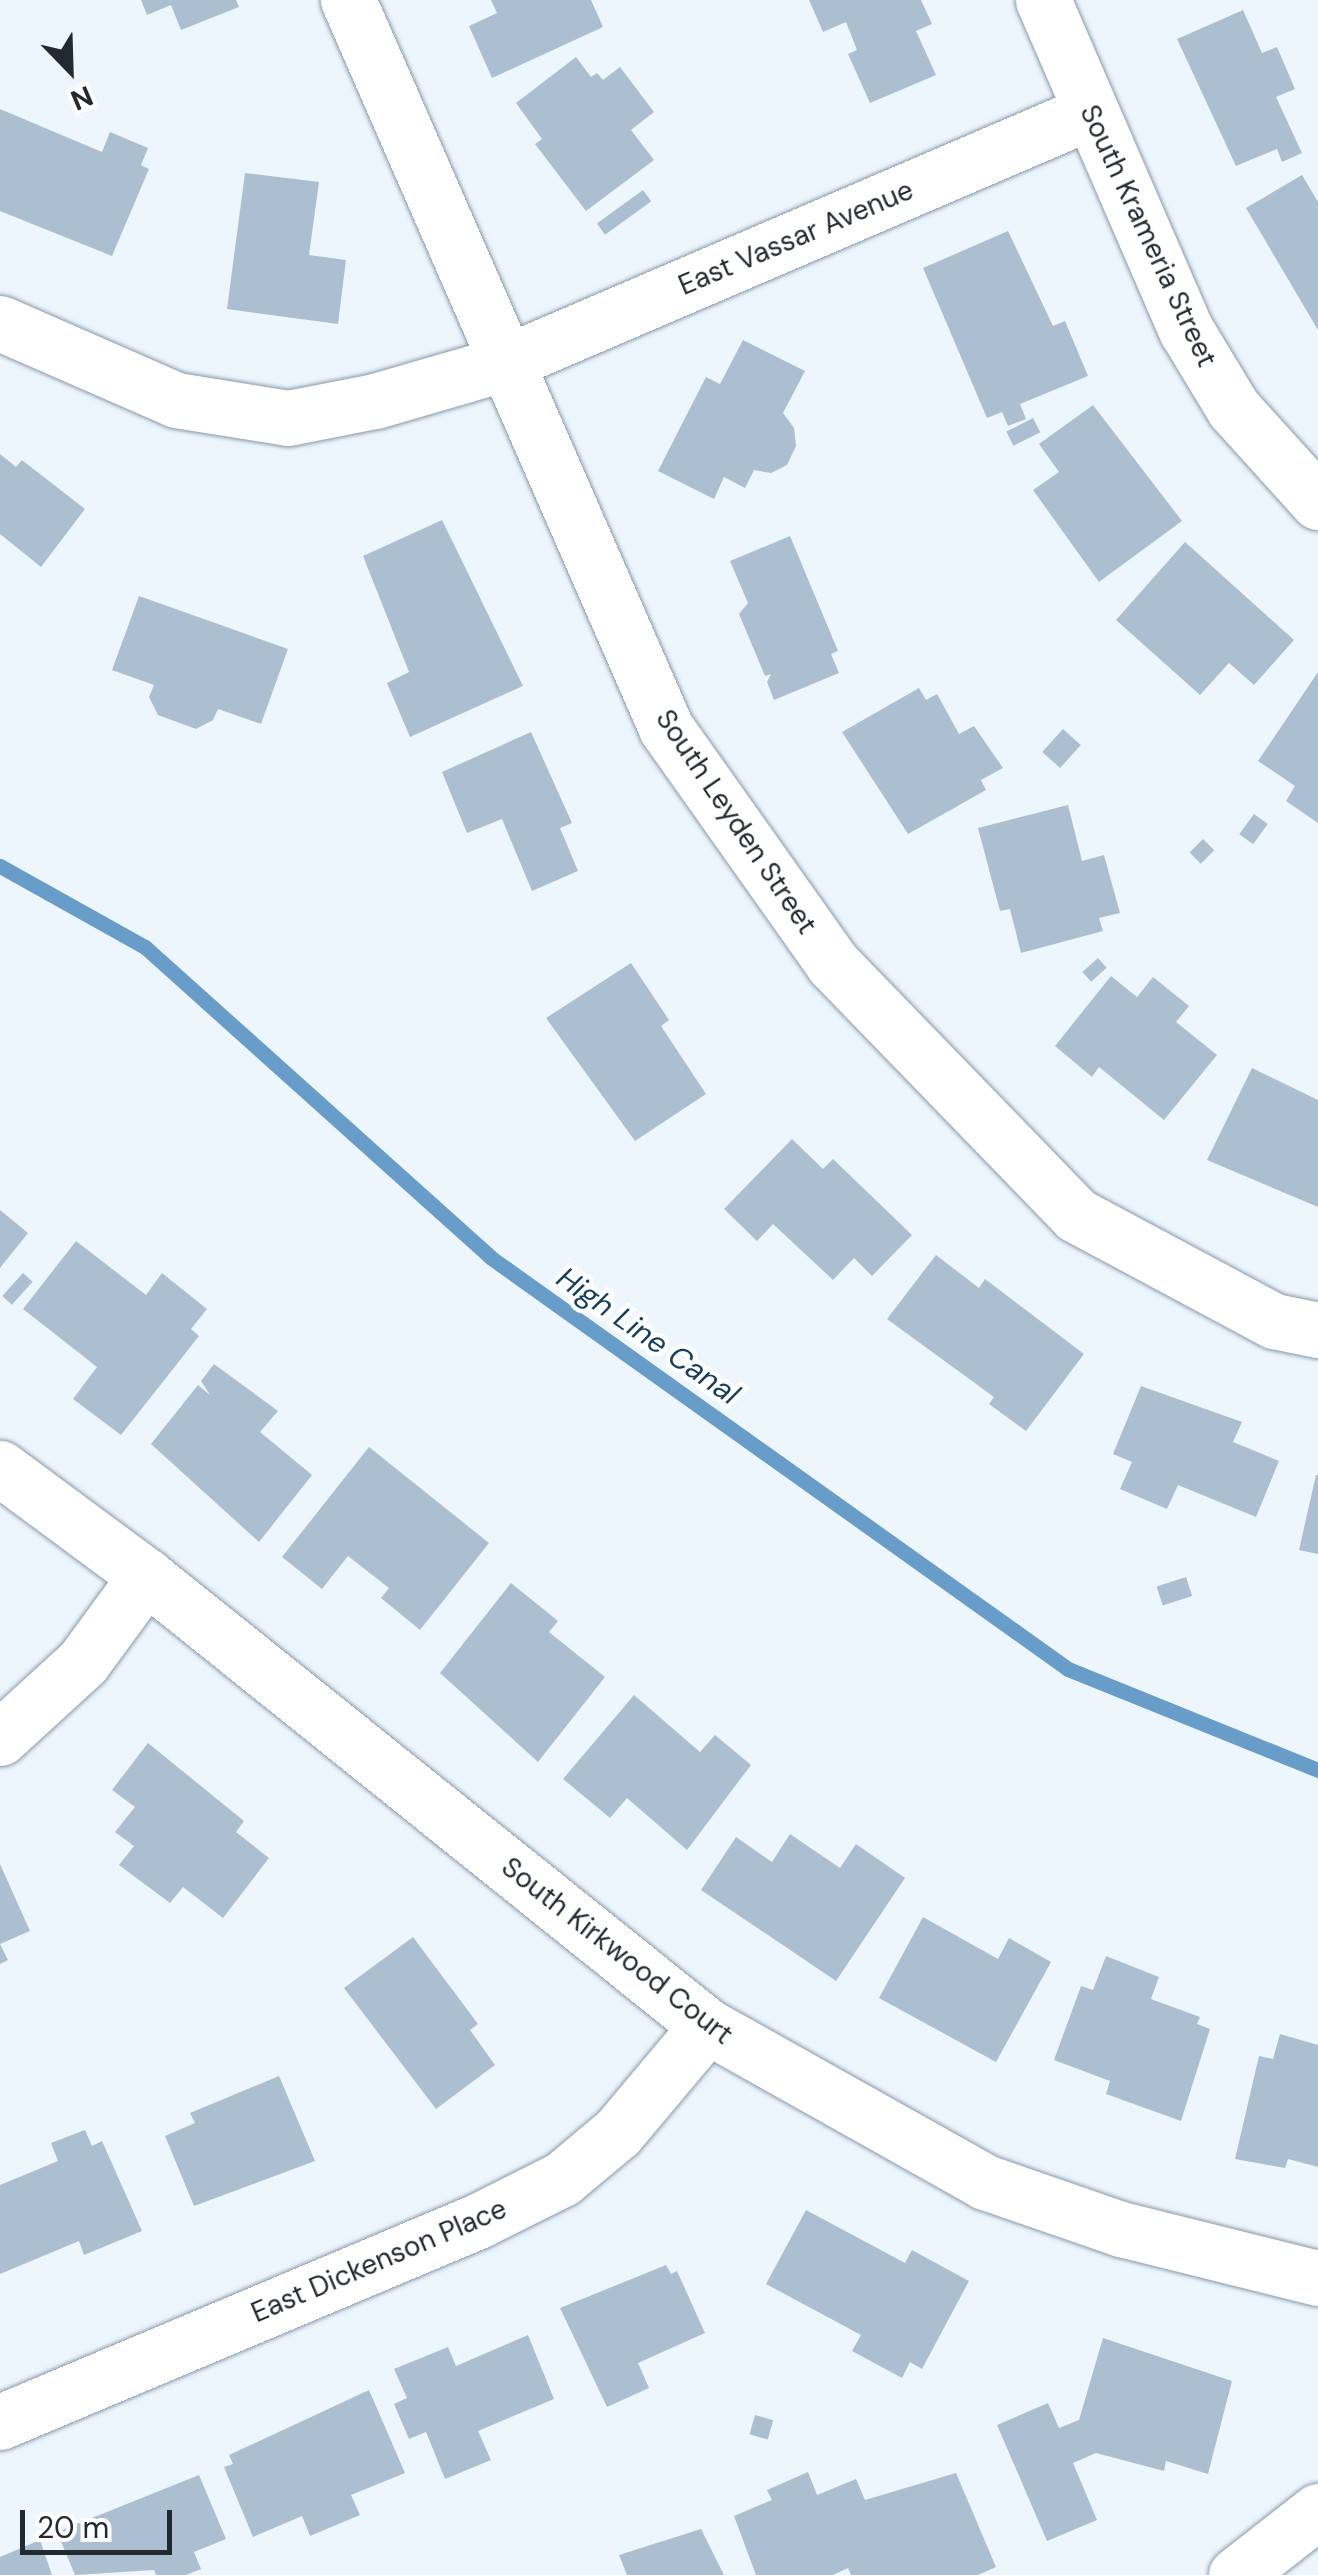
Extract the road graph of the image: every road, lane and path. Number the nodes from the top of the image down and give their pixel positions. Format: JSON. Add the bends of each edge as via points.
{"nodes":[{"id":1,"x":348,"y":0,"type":"edge"},
{"id":2,"x":1042,"y":0,"type":"edge"},
{"id":3,"x":1090,"y":112,"type":"junction"},
{"id":4,"x":0,"y":324,"type":"edge"},
{"id":5,"x":502,"y":364,"type":"junction"},
{"id":6,"x":1318,"y":502,"type":"edge"},
{"id":7,"x":1318,"y":1330,"type":"edge"},
{"id":8,"x":0,"y":1468,"type":"edge"},
{"id":9,"x":146,"y":1576,"type":"junction"},
{"id":10,"x":0,"y":1738,"type":"edge"},
{"id":11,"x":706,"y":2026,"type":"junction"},
{"id":12,"x":1318,"y":2278,"type":"edge"},
{"id":13,"x":0,"y":2422,"type":"edge"},
{"id":14,"x":1318,"y":2511,"type":"edge"},
{"id":15,"x":1236,"y":2575,"type":"edge"}],
"edges":[{"from":1,"to":5,"type":"street","name":"South Leyden Street"},
{"from":2,"to":3,"type":"street","name":"South Krameria Street"},
{"from":3,"to":5,"type":"street","name":"East Vassar Avenue"},
{"from":3,"to":6,"type":"street","name":"South Krameria Street","via":[[1210,374]]},
{"from":4,"to":5,"type":"street","name":"East Vassar Avenue","via":[[176,400],[288,418]]},
{"from":5,"to":7,"type":"street","name":"South Leyden Street","via":[[666,728],[832,964],[1076,1215],[1274,1321]]},
{"from":8,"to":9,"type":"street","name":"South Kirkwood Court"},
{"from":9,"to":10,"type":"street","via":[[83,1662]]},
{"from":9,"to":11,"type":"street","name":"South Kirkwood Court"},
{"from":11,"to":12,"type":"street","name":"South Kirkwood Court","via":[[985,2182],[1121,2229]]},
{"from":11,"to":13,"type":"street","name":"East Dickenson Place","via":[[618,2132],[562,2179],[478,2221]]},
{"from":14,"to":15,"type":"street"}]}
